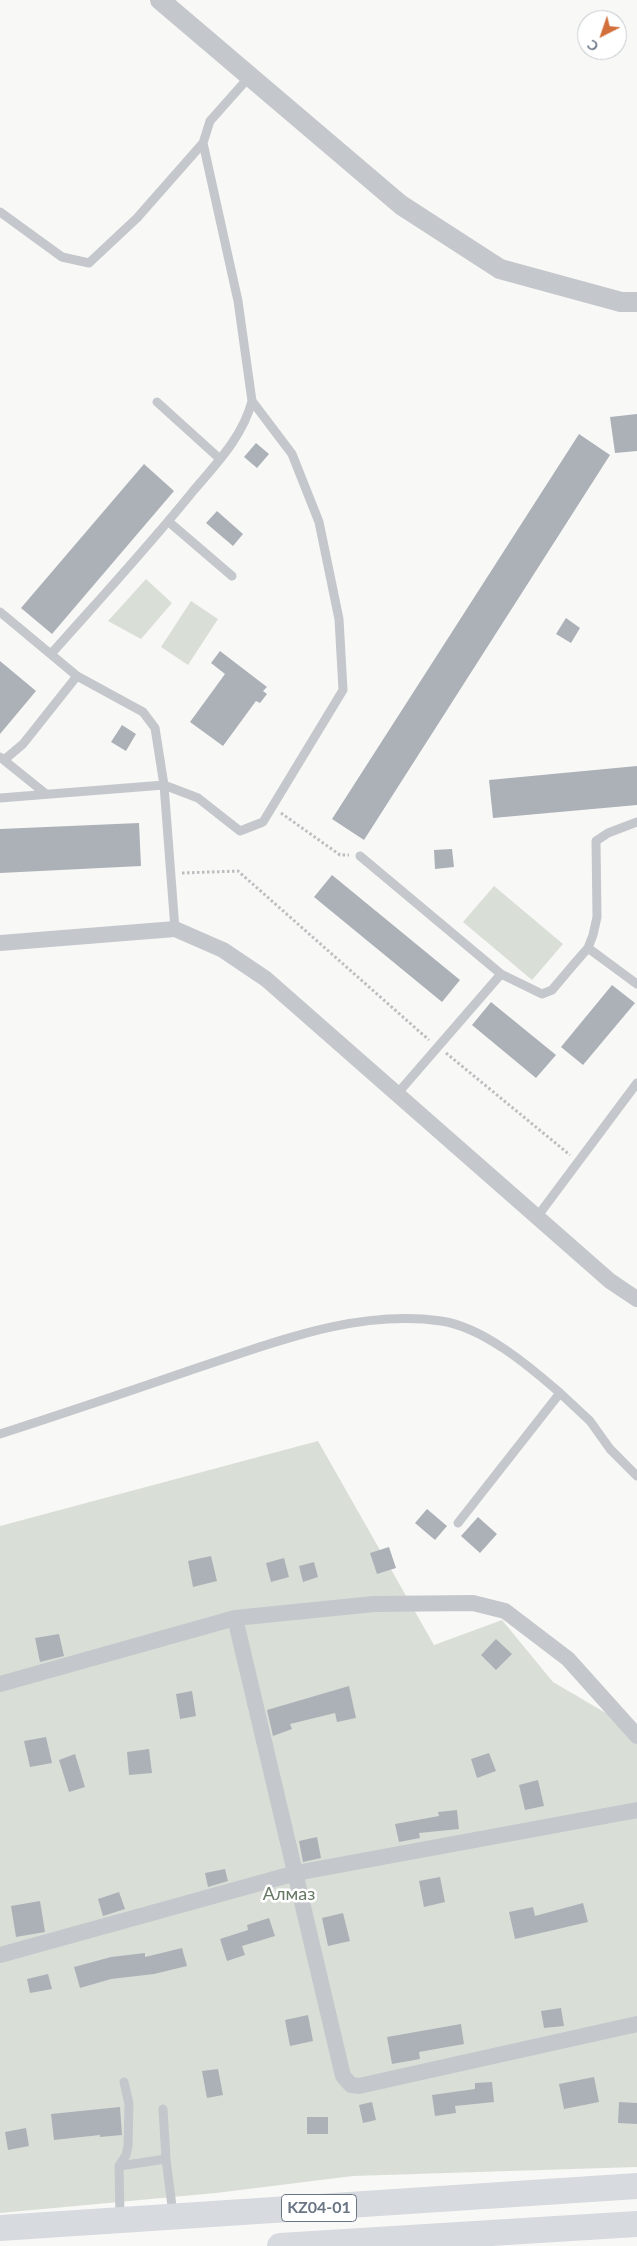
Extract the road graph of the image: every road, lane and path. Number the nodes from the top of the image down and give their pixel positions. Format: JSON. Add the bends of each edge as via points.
{"nodes":[{"id":1,"x":160,"y":0,"type":"edge"},
{"id":2,"x":250,"y":76,"type":"junction"},
{"id":3,"x":203,"y":143,"type":"junction"},
{"id":4,"x":0,"y":212,"type":"edge"},
{"id":5,"x":637,"y":302,"type":"edge"},
{"id":6,"x":252,"y":401,"type":"junction"},
{"id":7,"x":156,"y":402,"type":"dead end"},
{"id":8,"x":220,"y":459,"type":"junction"},
{"id":9,"x":169,"y":522,"type":"junction"},
{"id":10,"x":232,"y":576,"type":"dead end"},
{"id":11,"x":0,"y":612,"type":"edge"},
{"id":12,"x":51,"y":654,"type":"junction"},
{"id":13,"x":77,"y":676,"type":"junction"},
{"id":14,"x":2,"y":758,"type":"edge"},
{"id":15,"x":164,"y":785,"type":"junction"},
{"id":16,"x":46,"y":794,"type":"junction"},
{"id":17,"x":0,"y":798,"type":"edge"},
{"id":18,"x":272,"y":807,"type":"junction"},
{"id":19,"x":637,"y":822,"type":"edge"},
{"id":20,"x":360,"y":856,"type":"joint"},
{"id":21,"x":170,"y":873,"type":"junction"},
{"id":22,"x":175,"y":929,"type":"junction"},
{"id":23,"x":0,"y":943,"type":"edge"},
{"id":24,"x":588,"y":948,"type":"junction"},
{"id":25,"x":501,"y":974,"type":"junction"},
{"id":26,"x":637,"y":984,"type":"edge"},
{"id":27,"x":438,"y":1047,"type":"junction"},
{"id":28,"x":637,"y":1083,"type":"edge"},
{"id":29,"x":397,"y":1094,"type":"junction"},
{"id":30,"x":579,"y":1162,"type":"junction"},
{"id":31,"x":537,"y":1217,"type":"junction"},
{"id":32,"x":637,"y":1299,"type":"edge"},
{"id":33,"x":560,"y":1393,"type":"junction"},
{"id":34,"x":0,"y":1434,"type":"edge"},
{"id":35,"x":637,"y":1476,"type":"edge"},
{"id":36,"x":458,"y":1523,"type":"dead end"},
{"id":37,"x":234,"y":1618,"type":"junction"},
{"id":38,"x":0,"y":1684,"type":"edge"},
{"id":39,"x":637,"y":1736,"type":"edge"},
{"id":40,"x":637,"y":1810,"type":"edge"},
{"id":41,"x":296,"y":1873,"type":"junction"},
{"id":42,"x":0,"y":1955,"type":"edge"},
{"id":43,"x":637,"y":2024,"type":"edge"},
{"id":44,"x":124,"y":2082,"type":"dead end"},
{"id":45,"x":163,"y":2109,"type":"dead end"},
{"id":46,"x":166,"y":2159,"type":"junction"},
{"id":47,"x":119,"y":2166,"type":"junction"},
{"id":48,"x":637,"y":2186,"type":"edge"},
{"id":49,"x":173,"y":2216,"type":"junction"},
{"id":50,"x":120,"y":2220,"type":"junction"},
{"id":51,"x":637,"y":2224,"type":"edge"},
{"id":52,"x":0,"y":2228,"type":"edge"},
{"id":53,"x":280,"y":2246,"type":"edge"}],
"edges":[{"from":1,"to":2,"type":"street"},
{"from":2,"to":3,"type":"lane","via":[[210,121]]},
{"from":2,"to":5,"type":"street","via":[[401,205],[500,269],[621,302]]},
{"from":3,"to":4,"type":"lane","via":[[137,218],[89,264],[62,257]]},
{"from":3,"to":6,"type":"lane","via":[[238,301]]},
{"from":6,"to":8,"type":"lane","via":[[247,421]]},
{"from":6,"to":18,"type":"lane","via":[[292,454],[319,522],[339,618],[343,690]]},
{"from":7,"to":8,"type":"lane"},
{"from":8,"to":9,"type":"lane"},
{"from":9,"to":10,"type":"lane"},
{"from":9,"to":12,"type":"lane"},
{"from":11,"to":12,"type":"lane"},
{"from":12,"to":13,"type":"lane"},
{"from":13,"to":14,"type":"lane","via":[[23,744]]},
{"from":13,"to":15,"type":"lane","via":[[143,712],[155,728]]},
{"from":14,"to":16,"type":"lane"},
{"from":15,"to":16,"type":"lane"},
{"from":15,"to":18,"type":"lane","via":[[198,798],[240,831],[263,822]]},
{"from":15,"to":21,"type":"lane"},
{"from":16,"to":17,"type":"lane"},
{"from":18,"to":20,"type":"path","via":[[340,855]]},
{"from":19,"to":24,"type":"lane","via":[[596,841],[597,917]]},
{"from":20,"to":25,"type":"lane"},
{"from":21,"to":22,"type":"lane"},
{"from":21,"to":27,"type":"path","via":[[238,871]]},
{"from":22,"to":23,"type":"street"},
{"from":22,"to":29,"type":"street","via":[[223,950],[266,979]]},
{"from":24,"to":25,"type":"lane","via":[[552,990],[542,994]]},
{"from":24,"to":26,"type":"lane"},
{"from":25,"to":27,"type":"lane"},
{"from":27,"to":29,"type":"lane"},
{"from":27,"to":30,"type":"path"},
{"from":28,"to":30,"type":"lane"},
{"from":29,"to":31,"type":"street"},
{"from":30,"to":31,"type":"lane"},
{"from":31,"to":32,"type":"street","via":[[610,1281]]},
{"from":33,"to":34,"type":"lane","via":[[486,1336],[442,1321],[375,1319],[299,1334]]},
{"from":33,"to":35,"type":"lane","via":[[590,1421],[610,1449]]},
{"from":33,"to":36,"type":"lane"},
{"from":37,"to":38,"type":"street"},
{"from":37,"to":39,"type":"street","via":[[374,1604],[473,1603],[505,1611],[568,1659]]},
{"from":37,"to":41,"type":"street"},
{"from":40,"to":41,"type":"street"},
{"from":41,"to":42,"type":"street"},
{"from":41,"to":43,"type":"street","via":[[343,2076],[351,2085],[359,2086]]},
{"from":44,"to":47,"type":"lane","via":[[129,2104],[128,2146]]},
{"from":45,"to":46,"type":"lane"},
{"from":46,"to":47,"type":"lane"},
{"from":46,"to":49,"type":"lane"},
{"from":47,"to":50,"type":"lane"},
{"from":48,"to":49,"type":"main road","number":"KZ04-01"},
{"from":49,"to":50,"type":"main road","number":"KZ04-01"},
{"from":50,"to":52,"type":"main road","number":"KZ04-01"},
{"from":51,"to":53,"type":"main road","number":"KZ04-01"}]}
